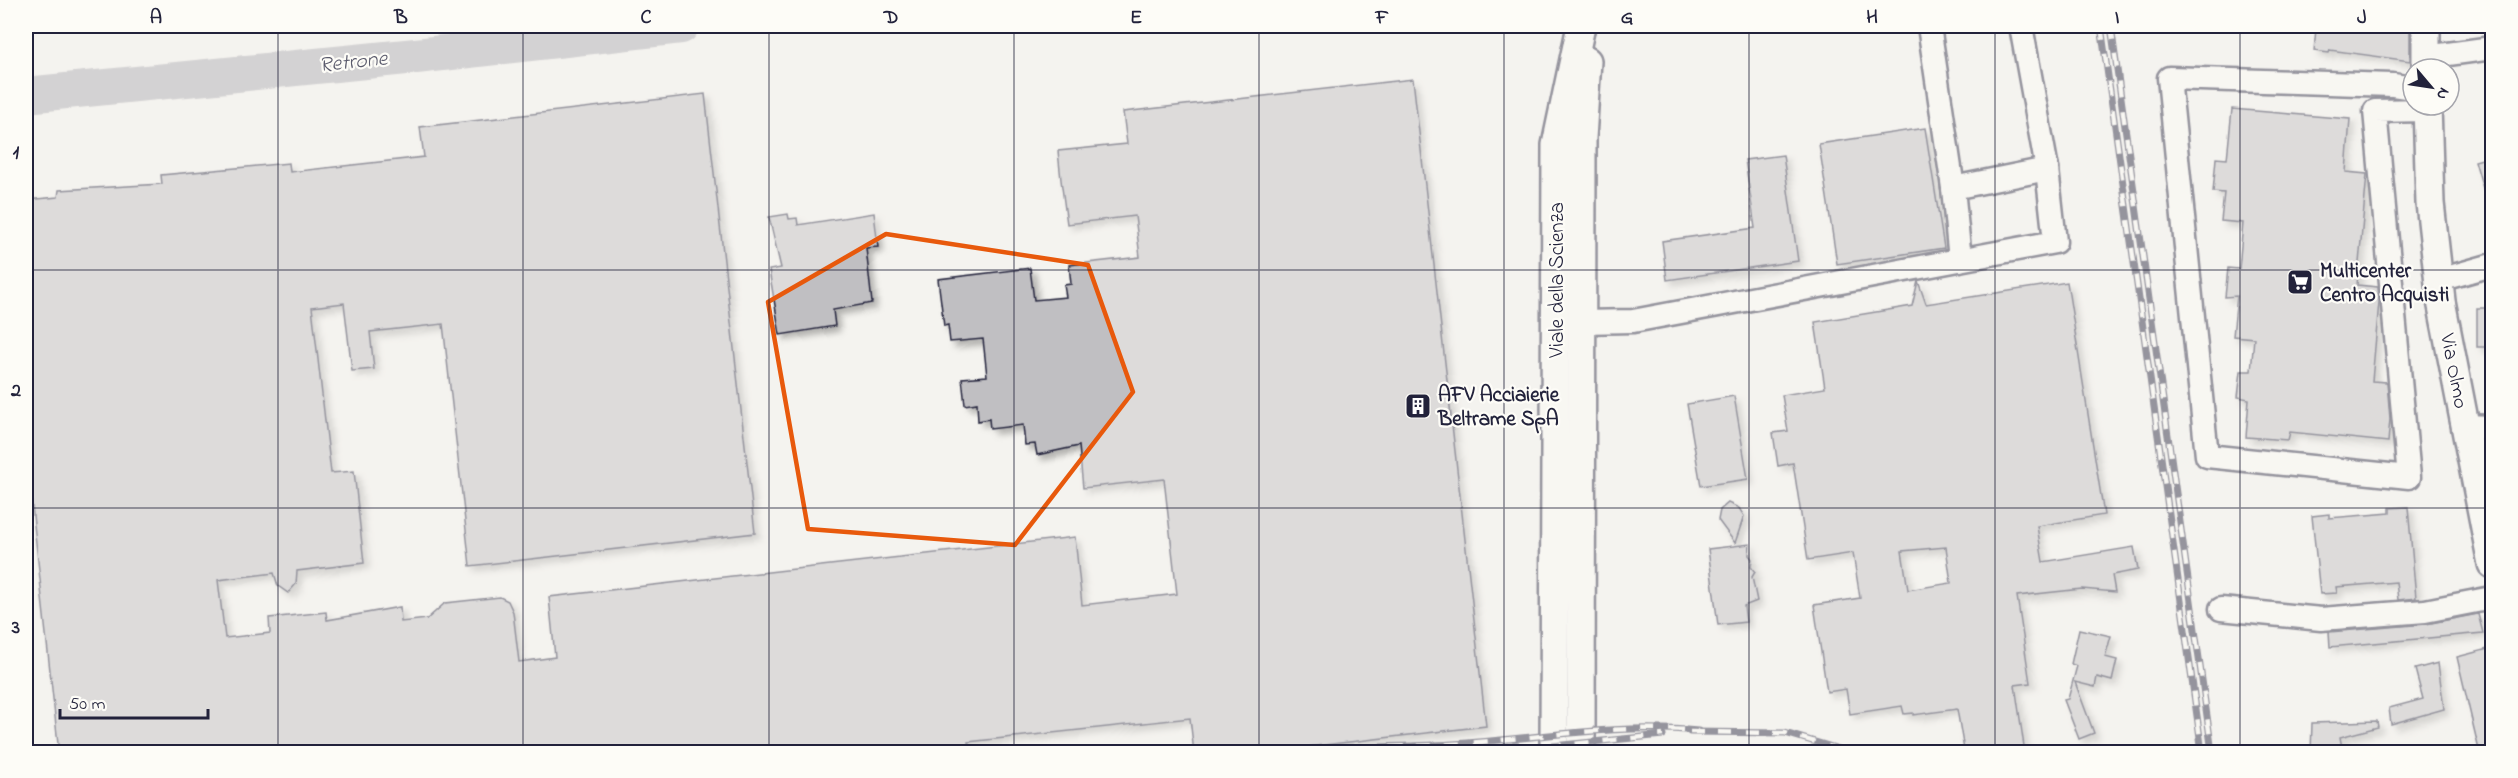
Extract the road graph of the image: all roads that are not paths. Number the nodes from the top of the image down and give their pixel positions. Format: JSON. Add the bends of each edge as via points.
{"nodes":[{"id":1,"x":1581,"y":26,"type":"edge"},
{"id":2,"x":1590,"y":26,"type":"edge"},
{"id":3,"x":1929,"y":26,"type":"edge"},
{"id":4,"x":2021,"y":26,"type":"edge"},
{"id":5,"x":2426,"y":26,"type":"edge"},
{"id":6,"x":2493,"y":48,"type":"edge"},
{"id":7,"x":2426,"y":57,"type":"edge"},
{"id":8,"x":2453,"y":57,"type":"edge"},
{"id":9,"x":2422,"y":101,"type":"edge"},
{"id":10,"x":2423,"y":117,"type":"edge"},
{"id":11,"x":2047,"y":169,"type":"junction"},
{"id":12,"x":1953,"y":188,"type":"junction"},
{"id":13,"x":1960,"y":260,"type":"junction"},
{"id":14,"x":2493,"y":265,"type":"edge"},
{"id":15,"x":2439,"y":280,"type":"junction"},
{"id":16,"x":1581,"y":322,"type":"junction"},
{"id":17,"x":2465,"y":426,"type":"junction"},
{"id":18,"x":2493,"y":427,"type":"edge"},
{"id":19,"x":2493,"y":564,"type":"edge"},
{"id":20,"x":2493,"y":598,"type":"edge"},
{"id":21,"x":2221,"y":609,"type":"dead end"},
{"id":22,"x":1554,"y":753,"type":"edge"},
{"id":23,"x":1581,"y":753,"type":"edge"}],
"edges":[{"from":1,"to":22,"type":"main road","name":"Viale della Scienza","via":[[1556,145]]},
{"from":2,"to":16,"type":"main road","name":"Viale della Scienza","via":[[1582,138]]},
{"from":3,"to":12,"type":"street"},
{"from":4,"to":11,"type":"street"},
{"from":5,"to":7,"type":"main road"},
{"from":6,"to":8,"type":"street"},
{"from":9,"to":9,"type":"street","via":[[2393,84],[2169,78],[2207,456],[2409,477],[2375,111]]},
{"from":10,"to":15,"type":"main road","name":"Via Olmo"},
{"from":11,"to":12,"type":"street"},
{"from":11,"to":13,"type":"street","via":[[2055,242]]},
{"from":12,"to":13,"type":"street"},
{"from":13,"to":16,"type":"street","via":[[1633,321]]},
{"from":14,"to":15,"type":"street"},
{"from":15,"to":17,"type":"main road","name":"Via Olmo"},
{"from":16,"to":23,"type":"main road","name":"Viale della Scienza"},
{"from":17,"to":18,"type":"street"},
{"from":17,"to":19,"type":"main road","name":"Via Olmo"},
{"from":20,"to":21,"type":"street","via":[[2425,611],[2321,619]]}]}
